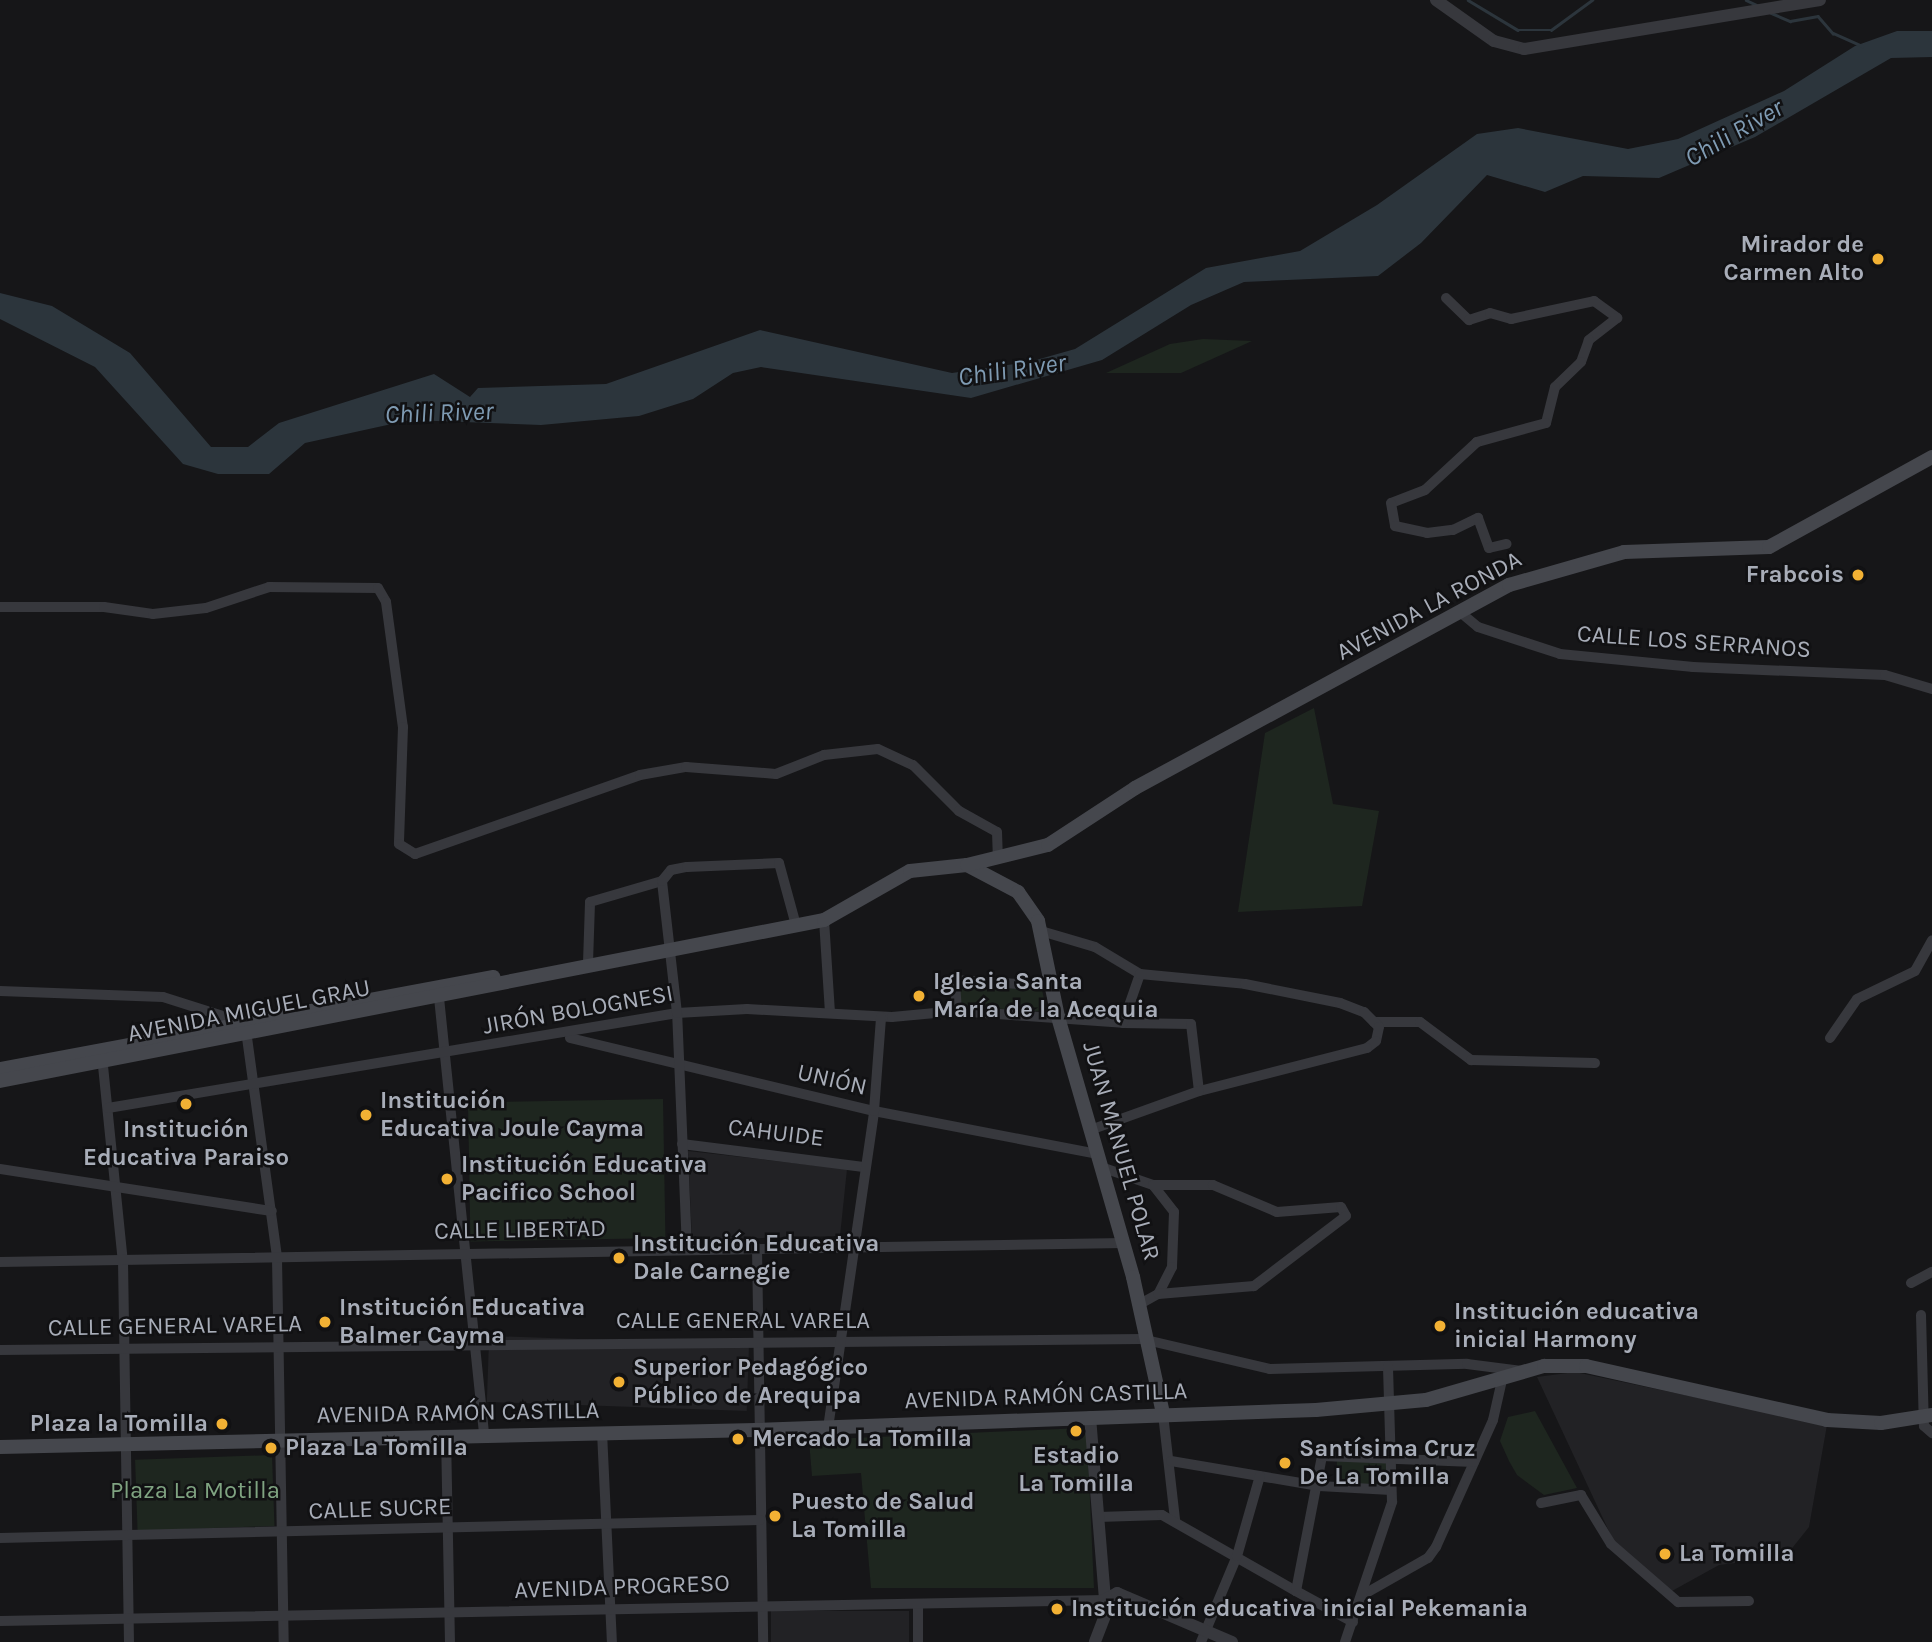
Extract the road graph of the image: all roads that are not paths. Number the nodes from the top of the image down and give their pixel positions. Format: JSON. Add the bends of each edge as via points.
{"nodes":[{"id":1,"x":1436,"y":0,"type":"edge"},
{"id":2,"x":1820,"y":0,"type":"edge"},
{"id":3,"x":1446,"y":298,"type":"dead end"},
{"id":4,"x":1932,"y":457,"type":"edge"},
{"id":5,"x":1507,"y":544,"type":"dead end"},
{"id":6,"x":0,"y":607,"type":"edge"},
{"id":7,"x":1460,"y":612,"type":"junction"},
{"id":8,"x":1932,"y":689,"type":"edge"},
{"id":9,"x":998,"y":857,"type":"junction"},
{"id":10,"x":967,"y":865,"type":"junction"},
{"id":11,"x":994,"y":879,"type":"junction"},
{"id":12,"x":662,"y":881,"type":"junction"},
{"id":13,"x":824,"y":920,"type":"junction"},
{"id":14,"x":796,"y":925,"type":"junction"},
{"id":15,"x":1041,"y":931,"type":"junction"},
{"id":16,"x":1932,"y":940,"type":"edge"},
{"id":17,"x":670,"y":947,"type":"junction"},
{"id":18,"x":588,"y":963,"type":"junction"},
{"id":19,"x":1140,"y":974,"type":"junction"},
{"id":20,"x":1051,"y":986,"type":"junction"},
{"id":21,"x":0,"y":990,"type":"edge"},
{"id":22,"x":438,"y":991,"type":"junction"},
{"id":23,"x":957,"y":1011,"type":"junction"},
{"id":24,"x":677,"y":1013,"type":"junction"},
{"id":25,"x":830,"y":1013,"type":"junction"},
{"id":26,"x":881,"y":1017,"type":"junction"},
{"id":27,"x":1058,"y":1017,"type":"junction"},
{"id":28,"x":1374,"y":1022,"type":"junction"},
{"id":29,"x":1123,"y":1023,"type":"junction"},
{"id":30,"x":247,"y":1029,"type":"junction"},
{"id":31,"x":561,"y":1036,"type":"junction"},
{"id":32,"x":1830,"y":1038,"type":"dead end"},
{"id":33,"x":447,"y":1054,"type":"junction"},
{"id":34,"x":102,"y":1056,"type":"junction"},
{"id":35,"x":1595,"y":1063,"type":"dead end"},
{"id":36,"x":680,"y":1067,"type":"junction"},
{"id":37,"x":0,"y":1069,"type":"edge"},
{"id":38,"x":0,"y":1081,"type":"edge"},
{"id":39,"x":256,"y":1084,"type":"junction"},
{"id":40,"x":1199,"y":1091,"type":"junction"},
{"id":41,"x":108,"y":1108,"type":"junction"},
{"id":42,"x":874,"y":1111,"type":"junction"},
{"id":43,"x":1090,"y":1130,"type":"junction"},
{"id":44,"x":682,"y":1144,"type":"junction"},
{"id":45,"x":1099,"y":1161,"type":"junction"},
{"id":46,"x":864,"y":1167,"type":"junction"},
{"id":47,"x":0,"y":1169,"type":"edge"},
{"id":48,"x":1153,"y":1185,"type":"junction"},
{"id":49,"x":120,"y":1188,"type":"junction"},
{"id":50,"x":272,"y":1211,"type":"junction"},
{"id":51,"x":1124,"y":1244,"type":"junction"},
{"id":52,"x":854,"y":1247,"type":"junction"},
{"id":53,"x":757,"y":1248,"type":"junction"},
{"id":54,"x":687,"y":1249,"type":"junction"},
{"id":55,"x":468,"y":1251,"type":"junction"},
{"id":56,"x":277,"y":1258,"type":"junction"},
{"id":57,"x":123,"y":1261,"type":"junction"},
{"id":58,"x":0,"y":1262,"type":"edge"},
{"id":59,"x":1932,"y":1272,"type":"edge"},
{"id":60,"x":1911,"y":1283,"type":"dead end"},
{"id":61,"x":1158,"y":1294,"type":"junction"},
{"id":62,"x":1140,"y":1304,"type":"junction"},
{"id":63,"x":1921,"y":1315,"type":"dead end"},
{"id":64,"x":756,"y":1340,"type":"junction"},
{"id":65,"x":843,"y":1341,"type":"junction"},
{"id":66,"x":1149,"y":1341,"type":"junction"},
{"id":67,"x":475,"y":1344,"type":"junction"},
{"id":68,"x":279,"y":1346,"type":"junction"},
{"id":69,"x":0,"y":1349,"type":"edge"},
{"id":70,"x":123,"y":1349,"type":"junction"},
{"id":71,"x":1388,"y":1366,"type":"junction"},
{"id":72,"x":1928,"y":1371,"type":"edge"},
{"id":73,"x":1523,"y":1372,"type":"junction"},
{"id":74,"x":1502,"y":1380,"type":"junction"},
{"id":75,"x":1391,"y":1405,"type":"junction"},
{"id":76,"x":1163,"y":1414,"type":"junction"},
{"id":77,"x":1928,"y":1416,"type":"edge"},
{"id":78,"x":1090,"y":1417,"type":"junction"},
{"id":79,"x":828,"y":1428,"type":"junction"},
{"id":80,"x":756,"y":1430,"type":"junction"},
{"id":81,"x":602,"y":1432,"type":"junction"},
{"id":82,"x":1932,"y":1433,"type":"edge"},
{"id":83,"x":484,"y":1434,"type":"junction"},
{"id":84,"x":446,"y":1435,"type":"junction"},
{"id":85,"x":282,"y":1440,"type":"junction"},
{"id":86,"x":125,"y":1443,"type":"junction"},
{"id":87,"x":0,"y":1447,"type":"edge"},
{"id":88,"x":1394,"y":1460,"type":"junction"},
{"id":89,"x":1171,"y":1461,"type":"junction"},
{"id":90,"x":1474,"y":1462,"type":"junction"},
{"id":91,"x":1261,"y":1476,"type":"junction"},
{"id":92,"x":1319,"y":1486,"type":"junction"},
{"id":93,"x":1391,"y":1490,"type":"junction"},
{"id":94,"x":1541,"y":1503,"type":"dead end"},
{"id":95,"x":1098,"y":1517,"type":"junction"},
{"id":96,"x":760,"y":1520,"type":"junction"},
{"id":97,"x":1175,"y":1520,"type":"junction"},
{"id":98,"x":609,"y":1524,"type":"junction"},
{"id":99,"x":448,"y":1528,"type":"junction"},
{"id":100,"x":284,"y":1533,"type":"junction"},
{"id":101,"x":127,"y":1536,"type":"junction"},
{"id":102,"x":0,"y":1538,"type":"edge"},
{"id":103,"x":1237,"y":1556,"type":"junction"},
{"id":104,"x":1296,"y":1591,"type":"junction"},
{"id":105,"x":1361,"y":1596,"type":"junction"},
{"id":106,"x":1104,"y":1600,"type":"junction"},
{"id":107,"x":1749,"y":1601,"type":"dead end"},
{"id":108,"x":763,"y":1604,"type":"junction"},
{"id":109,"x":918,"y":1604,"type":"junction"},
{"id":110,"x":611,"y":1608,"type":"junction"},
{"id":111,"x":448,"y":1613,"type":"junction"},
{"id":112,"x":283,"y":1618,"type":"junction"},
{"id":113,"x":0,"y":1621,"type":"edge"},
{"id":114,"x":128,"y":1621,"type":"junction"},
{"id":115,"x":1353,"y":1622,"type":"junction"},
{"id":116,"x":1203,"y":1637,"type":"edge"},
{"id":117,"x":129,"y":1642,"type":"edge"},
{"id":118,"x":284,"y":1642,"type":"edge"},
{"id":119,"x":450,"y":1642,"type":"edge"},
{"id":120,"x":612,"y":1642,"type":"edge"},
{"id":121,"x":763,"y":1642,"type":"edge"},
{"id":122,"x":918,"y":1642,"type":"edge"},
{"id":123,"x":1096,"y":1642,"type":"edge"},
{"id":124,"x":1232,"y":1642,"type":"edge"},
{"id":125,"x":1345,"y":1642,"type":"edge"}],
"edges":[{"from":1,"to":2,"type":"street","via":[[1494,41],[1524,49]]},
{"from":3,"to":5,"type":"street","via":[[1469,320],[1490,313],[1511,319],[1594,300],[1617,318],[1589,340],[1581,362],[1555,387],[1546,422],[1477,442],[1425,490],[1391,503],[1395,526],[1427,533],[1453,530],[1478,518],[1489,548]]},
{"from":4,"to":7,"type":"main road","name":"AVENIDA LA RONDA","via":[[1769,547],[1624,552],[1530,576]]},
{"from":6,"to":9,"type":"street","via":[[104,607],[153,614],[206,608],[269,587],[378,588],[386,602],[403,727],[398,834],[405,851],[415,854],[640,775],[686,767],[776,774],[824,755],[878,749],[913,765],[958,811],[997,832]]},
{"from":7,"to":8,"type":"street","name":"CALLE LOS SERRANOS","via":[[1478,627],[1559,654],[1693,667],[1885,675]]},
{"from":7,"to":9,"type":"main road","name":"AVENIDA LA RONDA","via":[[1135,788],[1048,845]]},
{"from":9,"to":10,"type":"main road","name":"AVENIDA LA RONDA"},
{"from":9,"to":11,"type":"main road"},
{"from":10,"to":11,"type":"main road","name":"JUAN MANUEL POLAR"},
{"from":10,"to":13,"type":"main road","name":"AVENIDA MIGUEL GRAU","via":[[910,871]]},
{"from":11,"to":15,"type":"main road","name":"JUAN MANUEL POLAR","via":[[1018,892]]},
{"from":12,"to":14,"type":"street","via":[[670,870],[779,863]]},
{"from":12,"to":17,"type":"street"},
{"from":12,"to":18,"type":"street","via":[[590,902]]},
{"from":13,"to":14,"type":"main road","name":"AVENIDA MIGUEL GRAU"},
{"from":13,"to":25,"type":"street"},
{"from":14,"to":17,"type":"main road","name":"AVENIDA MIGUEL GRAU"},
{"from":15,"to":19,"type":"street","via":[[1095,947]]},
{"from":15,"to":20,"type":"main road","name":"JUAN MANUEL POLAR"},
{"from":16,"to":32,"type":"street","via":[[1915,971],[1857,999]]},
{"from":17,"to":18,"type":"main road","name":"AVENIDA MIGUEL GRAU"},
{"from":17,"to":24,"type":"street"},
{"from":18,"to":22,"type":"main road","name":"AVENIDA MIGUEL GRAU"},
{"from":19,"to":28,"type":"street","via":[[1245,984],[1340,1003]]},
{"from":19,"to":29,"type":"street"},
{"from":20,"to":23,"type":"street","via":[[955,980]]},
{"from":20,"to":27,"type":"main road","name":"JUAN MANUEL POLAR"},
{"from":21,"to":30,"type":"street","via":[[163,997]]},
{"from":22,"to":30,"type":"main road","name":"AVENIDA MIGUEL GRAU"},
{"from":22,"to":33,"type":"street"},
{"from":23,"to":26,"type":"street","name":"JIRÓN BOLOGNESI"},
{"from":23,"to":27,"type":"street","name":"JIRÓN BOLOGNESI"},
{"from":24,"to":25,"type":"street","name":"JIRÓN BOLOGNESI"},
{"from":24,"to":31,"type":"street","name":"JIRÓN BOLOGNESI"},
{"from":24,"to":36,"type":"street"},
{"from":25,"to":26,"type":"street","name":"JIRÓN BOLOGNESI"},
{"from":26,"to":42,"type":"street"},
{"from":27,"to":29,"type":"street","name":"JIRÓN BOLOGNESI"},
{"from":27,"to":43,"type":"main road","name":"JUAN MANUEL POLAR"},
{"from":28,"to":35,"type":"street","via":[[1420,1022],[1471,1060]]},
{"from":28,"to":40,"type":"street","via":[[1376,1041],[1367,1048]]},
{"from":29,"to":40,"type":"street","name":"JIRÓN BOLOGNESI","via":[[1191,1024]]},
{"from":30,"to":34,"type":"main road","name":"AVENIDA MIGUEL GRAU"},
{"from":30,"to":39,"type":"street"},
{"from":31,"to":33,"type":"street","name":"JIRÓN BOLOGNESI"},
{"from":31,"to":36,"type":"street","name":"UNIÓN"},
{"from":33,"to":39,"type":"street","name":"JIRÓN BOLOGNESI"},
{"from":33,"to":55,"type":"street"},
{"from":34,"to":37,"type":"main road","name":"AVENIDA MIGUEL GRAU"},
{"from":34,"to":38,"type":"main road","name":"AVENIDA MIGUEL GRAU"},
{"from":34,"to":41,"type":"street"},
{"from":36,"to":42,"type":"street","name":"UNIÓN"},
{"from":36,"to":44,"type":"street"},
{"from":39,"to":41,"type":"street","name":"JIRÓN BOLOGNESI"},
{"from":39,"to":50,"type":"street"},
{"from":40,"to":43,"type":"street"},
{"from":41,"to":49,"type":"street"},
{"from":42,"to":45,"type":"street","name":"UNIÓN"},
{"from":42,"to":46,"type":"street"},
{"from":43,"to":45,"type":"main road","name":"JUAN MANUEL POLAR"},
{"from":44,"to":46,"type":"street","name":"CAHUIDE"},
{"from":44,"to":54,"type":"street"},
{"from":45,"to":48,"type":"street","name":"UNIÓN"},
{"from":45,"to":51,"type":"main road","name":"JUAN MANUEL POLAR"},
{"from":46,"to":52,"type":"street"},
{"from":47,"to":49,"type":"street"},
{"from":48,"to":61,"type":"street","via":[[1174,1212],[1177,1231],[1172,1267]]},
{"from":48,"to":61,"type":"street","via":[[1213,1185],[1277,1212],[1341,1207],[1346,1216],[1254,1286]]},
{"from":49,"to":50,"type":"street"},
{"from":49,"to":57,"type":"street"},
{"from":50,"to":56,"type":"street"},
{"from":51,"to":52,"type":"street","name":"CALLE LIBERTAD"},
{"from":51,"to":62,"type":"main road","name":"JUAN MANUEL POLAR"},
{"from":52,"to":53,"type":"street","name":"CALLE LIBERTAD"},
{"from":52,"to":65,"type":"street"},
{"from":53,"to":54,"type":"street","name":"CALLE LIBERTAD"},
{"from":53,"to":64,"type":"street"},
{"from":54,"to":55,"type":"street","name":"CALLE LIBERTAD"},
{"from":55,"to":56,"type":"street","name":"CALLE LIBERTAD"},
{"from":55,"to":67,"type":"street"},
{"from":56,"to":57,"type":"street","name":"CALLE LIBERTAD"},
{"from":56,"to":68,"type":"street"},
{"from":57,"to":58,"type":"street","name":"CALLE LIBERTAD"},
{"from":57,"to":70,"type":"street"},
{"from":59,"to":60,"type":"street"},
{"from":61,"to":62,"type":"street"},
{"from":62,"to":66,"type":"main road","name":"JUAN MANUEL POLAR"},
{"from":63,"to":72,"type":"street"},
{"from":64,"to":65,"type":"street","name":"CALLE GENERAL VARELA"},
{"from":64,"to":67,"type":"street","name":"CALLE GENERAL VARELA"},
{"from":64,"to":80,"type":"street"},
{"from":65,"to":66,"type":"street","name":"CALLE GENERAL VARELA"},
{"from":65,"to":79,"type":"street"},
{"from":66,"to":71,"type":"street","name":"CALLE GENERAL VARELA","via":[[1258,1368]]},
{"from":66,"to":76,"type":"main road","name":"JUAN MANUEL POLAR"},
{"from":67,"to":68,"type":"street","name":"CALLE GENERAL VARELA"},
{"from":67,"to":83,"type":"street"},
{"from":68,"to":70,"type":"street","name":"CALLE GENERAL VARELA"},
{"from":68,"to":85,"type":"street"},
{"from":69,"to":70,"type":"street","name":"CALLE GENERAL VARELA"},
{"from":70,"to":86,"type":"street"},
{"from":71,"to":73,"type":"street","name":"CALLE GENERAL VARELA","via":[[1478,1364]]},
{"from":71,"to":75,"type":"street"},
{"from":72,"to":77,"type":"street"},
{"from":73,"to":74,"type":"main road","name":"AVENIDA RAMÓN CASTILLA"},
{"from":73,"to":77,"type":"main road","name":"AVENIDA RAMÓN CASTILLA","via":[[1586,1366],[1827,1420],[1881,1423]]},
{"from":74,"to":75,"type":"main road","name":"AVENIDA RAMÓN CASTILLA"},
{"from":74,"to":90,"type":"street"},
{"from":75,"to":76,"type":"main road","name":"AVENIDA RAMÓN CASTILLA"},
{"from":75,"to":88,"type":"street"},
{"from":76,"to":78,"type":"main road","name":"AVENIDA RAMÓN CASTILLA"},
{"from":76,"to":89,"type":"street"},
{"from":77,"to":82,"type":"street"},
{"from":78,"to":79,"type":"main road","name":"AVENIDA RAMÓN CASTILLA"},
{"from":78,"to":95,"type":"street"},
{"from":79,"to":80,"type":"main road","name":"AVENIDA RAMÓN CASTILLA"},
{"from":80,"to":81,"type":"main road","name":"AVENIDA RAMÓN CASTILLA"},
{"from":80,"to":96,"type":"street"},
{"from":81,"to":83,"type":"main road","name":"AVENIDA RAMÓN CASTILLA"},
{"from":81,"to":98,"type":"street"},
{"from":83,"to":84,"type":"main road","name":"AVENIDA RAMÓN CASTILLA"},
{"from":84,"to":85,"type":"main road","name":"AVENIDA RAMÓN CASTILLA"},
{"from":84,"to":99,"type":"street"},
{"from":85,"to":86,"type":"main road","name":"AVENIDA RAMÓN CASTILLA"},
{"from":85,"to":100,"type":"street"},
{"from":86,"to":87,"type":"main road","name":"AVENIDA RAMÓN CASTILLA"},
{"from":86,"to":101,"type":"street"},
{"from":88,"to":90,"type":"street"},
{"from":88,"to":92,"type":"street","via":[[1322,1456]]},
{"from":88,"to":93,"type":"street"},
{"from":89,"to":91,"type":"street"},
{"from":89,"to":97,"type":"street"},
{"from":90,"to":105,"type":"street","via":[[1428,1558]]},
{"from":91,"to":92,"type":"street"},
{"from":91,"to":103,"type":"street"},
{"from":92,"to":93,"type":"street"},
{"from":92,"to":104,"type":"street"},
{"from":93,"to":105,"type":"street","via":[[1389,1515]]},
{"from":94,"to":107,"type":"street","via":[[1581,1495],[1611,1544],[1678,1602]]},
{"from":95,"to":97,"type":"street","via":[[1162,1515]]},
{"from":95,"to":106,"type":"street"},
{"from":96,"to":98,"type":"street","name":"CALLE SUCRE"},
{"from":96,"to":108,"type":"street"},
{"from":97,"to":103,"type":"street"},
{"from":98,"to":99,"type":"street","name":"CALLE SUCRE"},
{"from":98,"to":110,"type":"street"},
{"from":99,"to":100,"type":"street","name":"CALLE SUCRE"},
{"from":99,"to":111,"type":"street"},
{"from":100,"to":101,"type":"street","name":"CALLE SUCRE"},
{"from":100,"to":112,"type":"street"},
{"from":101,"to":102,"type":"street","name":"CALLE SUCRE"},
{"from":101,"to":114,"type":"street"},
{"from":103,"to":104,"type":"street"},
{"from":103,"to":116,"type":"street"},
{"from":104,"to":115,"type":"street"},
{"from":105,"to":115,"type":"street"},
{"from":106,"to":109,"type":"street","name":"AVENIDA PROGRESO"},
{"from":106,"to":116,"type":"street","name":"AVENIDA PROGRESO","via":[[1117,1593]]},
{"from":106,"to":123,"type":"street","via":[[1106,1613]]},
{"from":108,"to":109,"type":"street","name":"AVENIDA PROGRESO"},
{"from":108,"to":110,"type":"street","name":"AVENIDA PROGRESO"},
{"from":108,"to":121,"type":"street"},
{"from":109,"to":122,"type":"street"},
{"from":110,"to":111,"type":"street","name":"AVENIDA PROGRESO"},
{"from":110,"to":120,"type":"street"},
{"from":111,"to":112,"type":"street","name":"AVENIDA PROGRESO"},
{"from":111,"to":119,"type":"street"},
{"from":112,"to":114,"type":"street","name":"AVENIDA PROGRESO"},
{"from":112,"to":118,"type":"street"},
{"from":113,"to":114,"type":"street","name":"AVENIDA PROGRESO"},
{"from":114,"to":117,"type":"street"},
{"from":115,"to":125,"type":"street"},
{"from":116,"to":124,"type":"street","name":"AVENIDA PROGRESO"}]}
